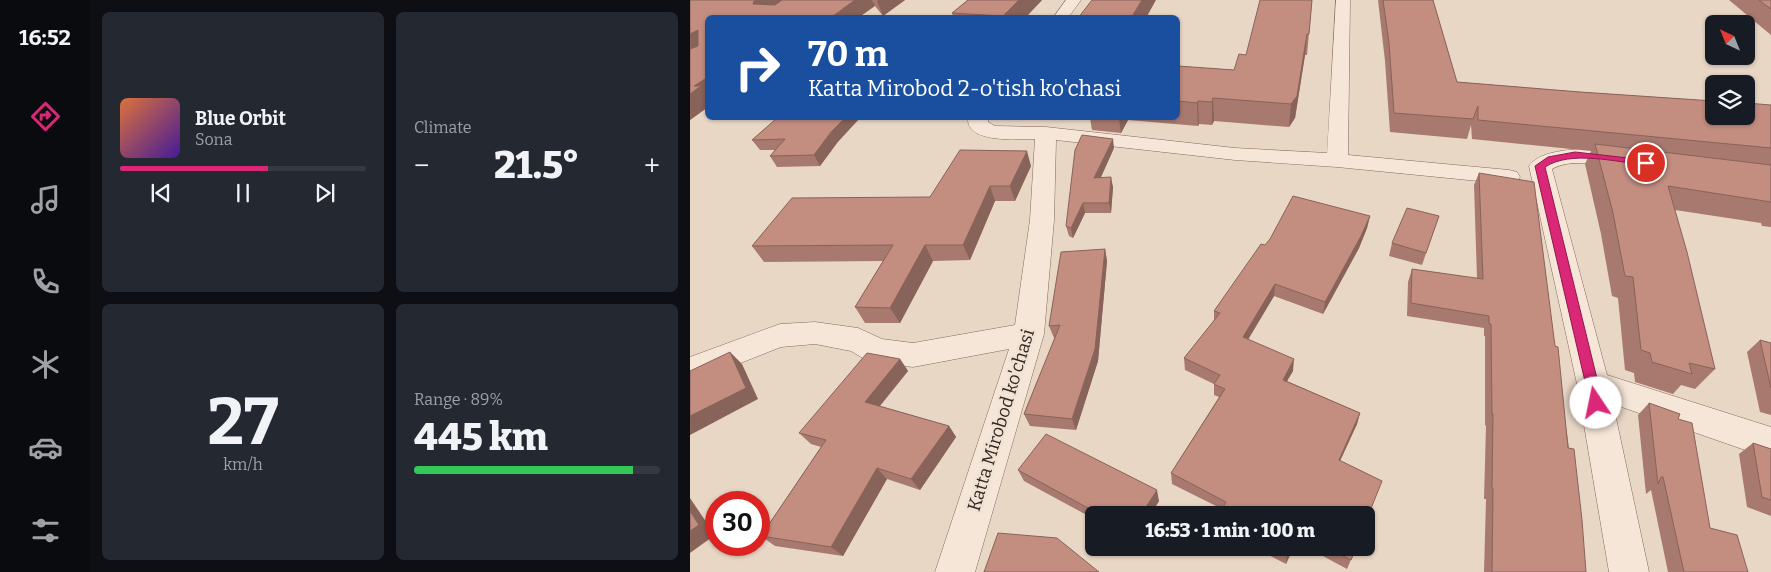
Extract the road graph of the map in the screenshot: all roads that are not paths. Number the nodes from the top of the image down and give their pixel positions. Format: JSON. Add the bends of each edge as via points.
{"nodes":[{"id":1,"x":1074,"y":0,"type":"edge"},
{"id":2,"x":1343,"y":0,"type":"edge"},
{"id":3,"x":1062,"y":15,"type":"edge"},
{"id":4,"x":978,"y":120,"type":"edge"},
{"id":5,"x":1046,"y":133,"type":"junction"},
{"id":6,"x":1337,"y":160,"type":"junction"},
{"id":7,"x":1644,"y":163,"type":"edge"},
{"id":8,"x":1509,"y":177,"type":"edge"},
{"id":9,"x":1029,"y":334,"type":"junction"},
{"id":10,"x":690,"y":370,"type":"edge"},
{"id":11,"x":1593,"y":384,"type":"junction"},
{"id":12,"x":1771,"y":443,"type":"edge"},
{"id":13,"x":955,"y":572,"type":"edge"},
{"id":14,"x":1629,"y":572,"type":"edge"}],
"edges":[{"from":1,"to":3,"type":"street"},
{"from":2,"to":6,"type":"street"},
{"from":4,"to":5,"type":"street","via":[[991,132]]},
{"from":5,"to":6,"type":"street","via":[[1235,154]]},
{"from":5,"to":9,"type":"street","name":"Katta Mirobod ko'chasi","via":[[1042,220]]},
{"from":6,"to":8,"type":"street"},
{"from":7,"to":11,"type":"street","via":[[1575,155],[1551,159],[1540,166]]},
{"from":9,"to":10,"type":"street","via":[[913,355],[877,351],[858,340],[814,332],[780,336]]},
{"from":9,"to":13,"type":"street","name":"Katta Mirobod ko'chasi"},
{"from":11,"to":12,"type":"street"},
{"from":11,"to":14,"type":"street"}]}
